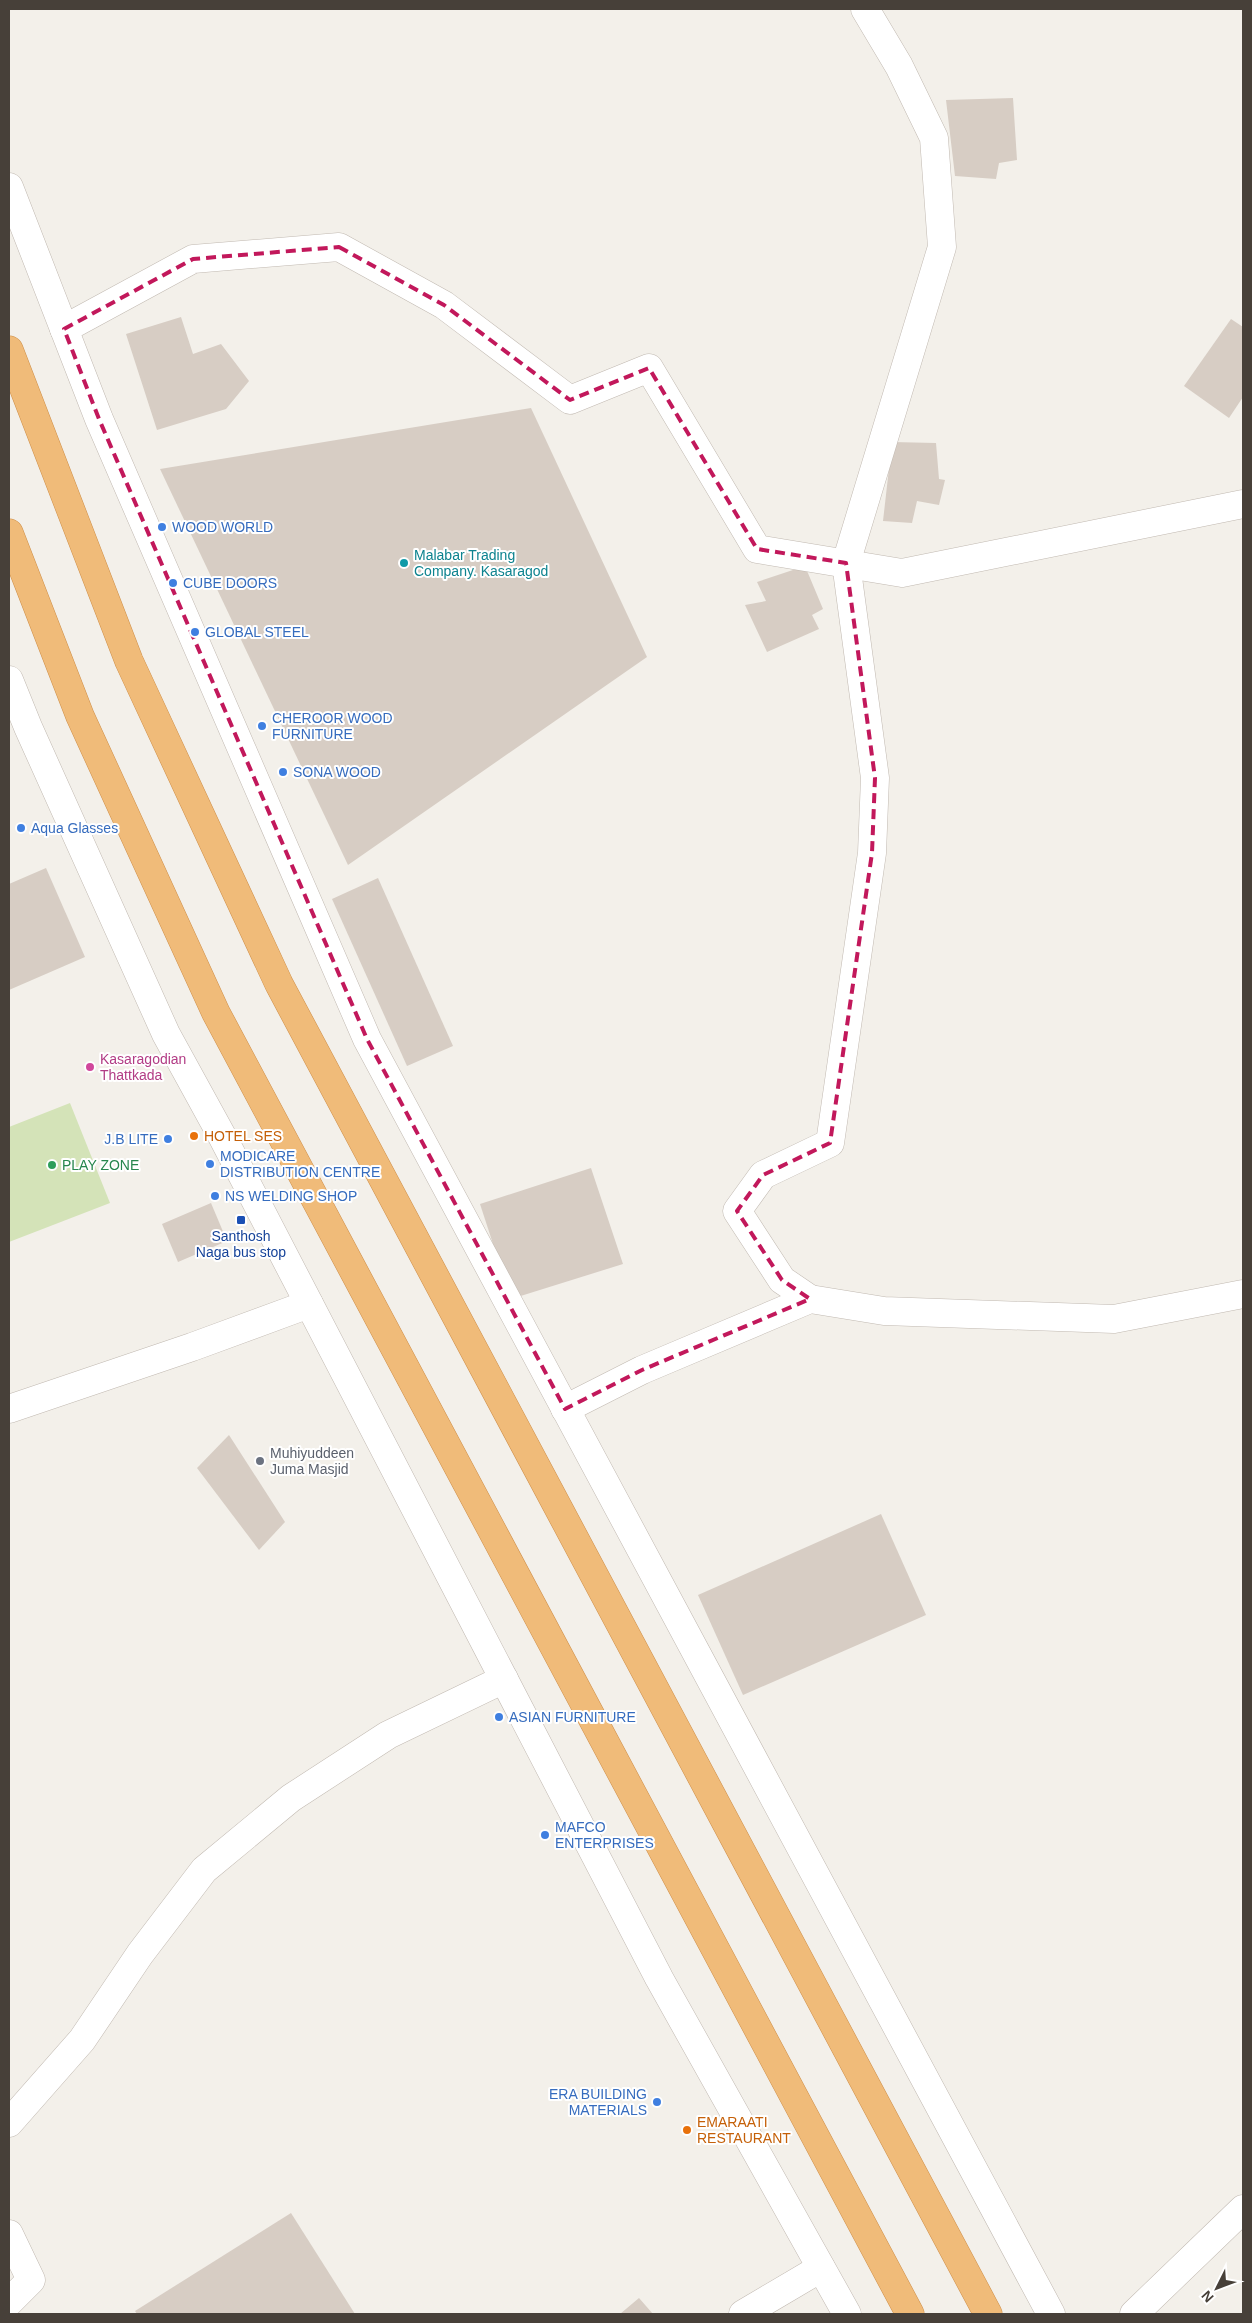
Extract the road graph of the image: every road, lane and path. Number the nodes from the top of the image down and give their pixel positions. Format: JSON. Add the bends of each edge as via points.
{"nodes":[{"id":1,"x":865,"y":9,"type":"edge"},
{"id":2,"x":9,"y":187,"type":"edge"},
{"id":3,"x":64,"y":329,"type":"junction"},
{"id":4,"x":9,"y":350,"type":"edge"},
{"id":5,"x":1243,"y":504,"type":"edge"},
{"id":6,"x":9,"y":533,"type":"edge"},
{"id":7,"x":846,"y":563,"type":"junction"},
{"id":8,"x":9,"y":680,"type":"edge"},
{"id":9,"x":1243,"y":1294,"type":"edge"},
{"id":10,"x":810,"y":1299,"type":"junction"},
{"id":11,"x":309,"y":1304,"type":"junction"},
{"id":12,"x":9,"y":1408,"type":"edge"},
{"id":13,"x":565,"y":1409,"type":"junction"},
{"id":14,"x":504,"y":1679,"type":"junction"},
{"id":15,"x":9,"y":2123,"type":"edge"},
{"id":16,"x":1243,"y":2209,"type":"edge"},
{"id":17,"x":9,"y":2234,"type":"edge"},
{"id":18,"x":821,"y":2268,"type":"junction"},
{"id":19,"x":9,"y":2302,"type":"edge"},
{"id":20,"x":744,"y":2314,"type":"edge"},
{"id":21,"x":847,"y":2314,"type":"edge"},
{"id":22,"x":910,"y":2314,"type":"edge"},
{"id":23,"x":988,"y":2314,"type":"edge"},
{"id":24,"x":1051,"y":2314,"type":"edge"},
{"id":25,"x":1134,"y":2314,"type":"edge"}],
"edges":[{"from":1,"to":7,"type":"street","via":[[899,66],[934,138],[942,247]]},
{"from":2,"to":3,"type":"street"},
{"from":3,"to":7,"type":"street","via":[[193,260],[339,247],[444,305],[570,400],[649,368],[757,549]]},
{"from":3,"to":13,"type":"street","via":[[99,419],[367,1039]]},
{"from":4,"to":23,"type":"highway","via":[[130,661],[279,984]]},
{"from":5,"to":7,"type":"street","via":[[902,572]]},
{"from":6,"to":22,"type":"highway","via":[[80,716],[216,1013]]},
{"from":7,"to":10,"type":"street","via":[[875,778],[872,853],[830,1143],[763,1174],[737,1211],[782,1280]]},
{"from":8,"to":11,"type":"street","via":[[166,1034]]},
{"from":9,"to":10,"type":"street","via":[[1114,1319],[884,1311]]},
{"from":10,"to":13,"type":"street","via":[[642,1370]]},
{"from":11,"to":12,"type":"street"},
{"from":11,"to":14,"type":"street"},
{"from":13,"to":24,"type":"street"},
{"from":14,"to":15,"type":"street","via":[[388,1735],[291,1798],[204,1870],[140,1954],[82,2040]]},
{"from":14,"to":18,"type":"street","via":[[659,1978]]},
{"from":16,"to":25,"type":"street"},
{"from":17,"to":19,"type":"street","via":[[31,2280]]},
{"from":18,"to":20,"type":"street"},
{"from":18,"to":21,"type":"street"}]}
